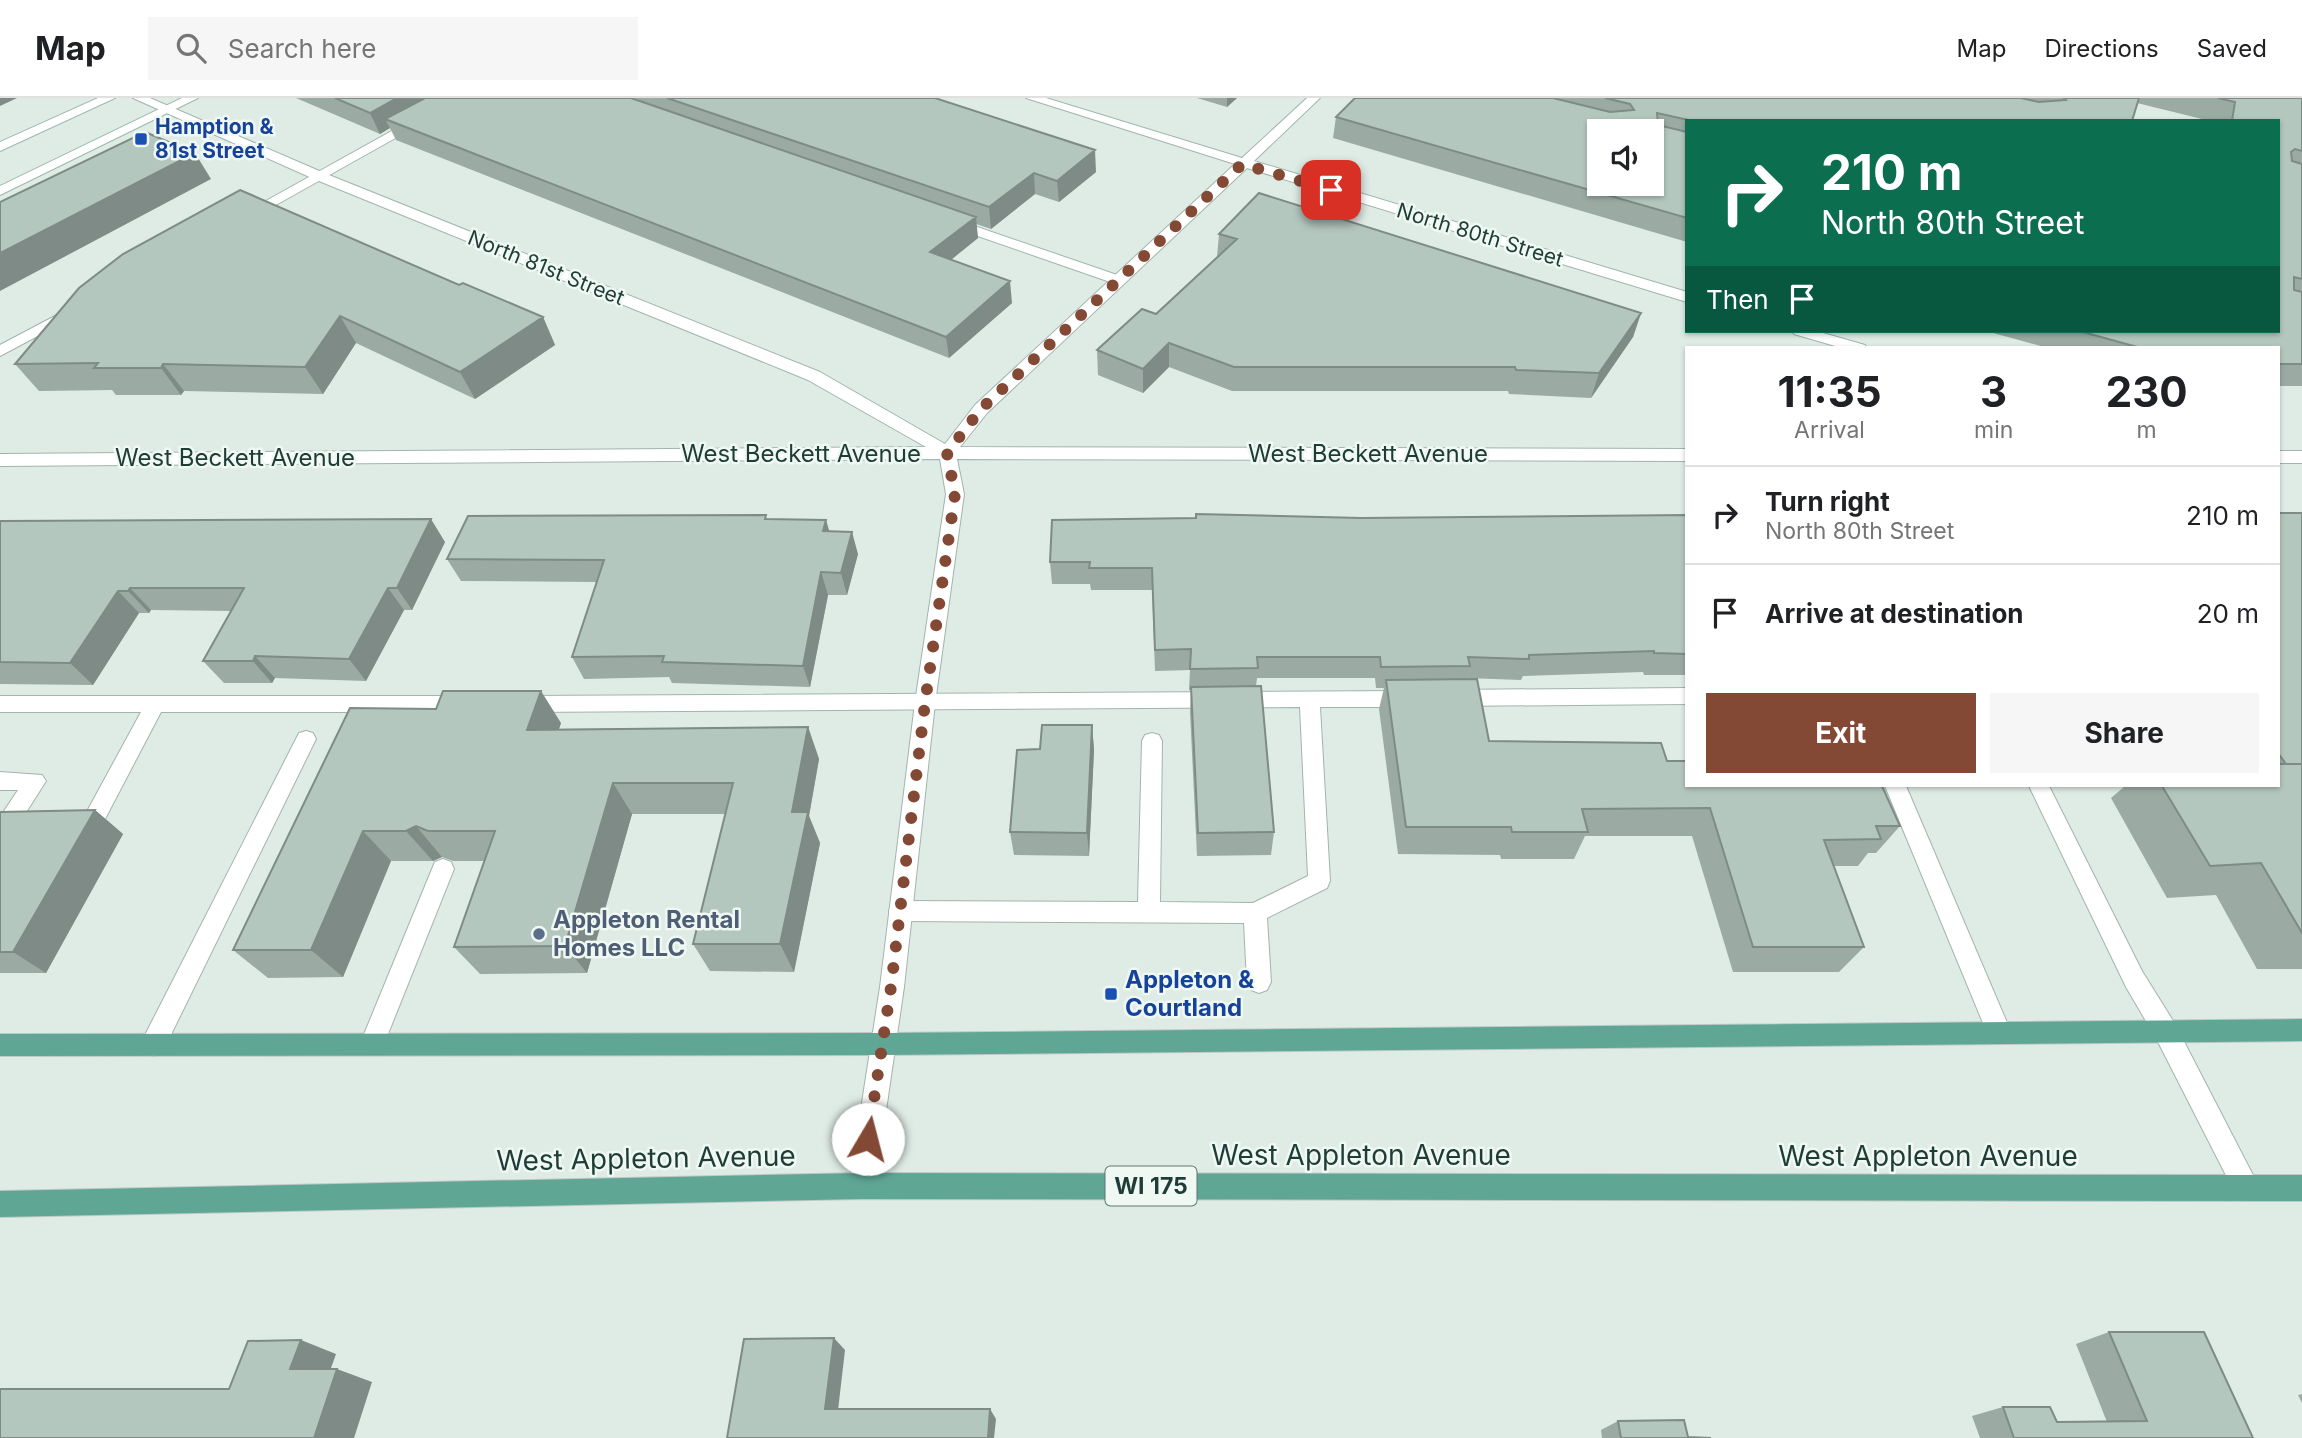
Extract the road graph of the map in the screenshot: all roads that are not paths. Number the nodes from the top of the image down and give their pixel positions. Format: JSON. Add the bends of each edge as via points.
{"nodes":[{"id":1,"x":109,"y":98,"type":"edge"},
{"id":2,"x":139,"y":98,"type":"edge"},
{"id":3,"x":191,"y":98,"type":"edge"},
{"id":4,"x":461,"y":98,"type":"edge"},
{"id":5,"x":1032,"y":98,"type":"edge"},
{"id":6,"x":1314,"y":98,"type":"edge"},
{"id":7,"x":167,"y":110,"type":"junction"},
{"id":8,"x":0,"y":148,"type":"edge"},
{"id":9,"x":1242,"y":164,"type":"junction"},
{"id":10,"x":319,"y":176,"type":"junction"},
{"id":11,"x":0,"y":191,"type":"edge"},
{"id":12,"x":940,"y":218,"type":"edge"},
{"id":13,"x":227,"y":226,"type":"edge"},
{"id":14,"x":1118,"y":280,"type":"junction"},
{"id":15,"x":1685,"y":296,"type":"edge"},
{"id":16,"x":84,"y":305,"type":"edge"},
{"id":17,"x":1807,"y":333,"type":"edge"},
{"id":18,"x":1852,"y":346,"type":"edge"},
{"id":19,"x":0,"y":351,"type":"edge"},
{"id":20,"x":947,"y":453,"type":"junction"},
{"id":21,"x":1685,"y":455,"type":"edge"},
{"id":22,"x":2280,"y":457,"type":"edge"},
{"id":23,"x":2302,"y":457,"type":"edge"},
{"id":24,"x":0,"y":460,"type":"edge"},
{"id":25,"x":1685,"y":696,"type":"edge"},
{"id":26,"x":1310,"y":700,"type":"junction"},
{"id":27,"x":925,"y":703,"type":"junction"},
{"id":28,"x":0,"y":704,"type":"edge"},
{"id":29,"x":156,"y":704,"type":"junction"},
{"id":30,"x":306,"y":739,"type":"dead end"},
{"id":31,"x":1152,"y":741,"type":"dead end"},
{"id":32,"x":0,"y":781,"type":"edge"},
{"id":33,"x":1895,"y":787,"type":"edge"},
{"id":34,"x":2039,"y":787,"type":"edge"},
{"id":35,"x":96,"y":814,"type":"edge"},
{"id":36,"x":0,"y":835,"type":"edge"},
{"id":37,"x":443,"y":869,"type":"dead end"},
{"id":38,"x":900,"y":911,"type":"junction"},
{"id":39,"x":1149,"y":912,"type":"junction"},
{"id":40,"x":1255,"y":913,"type":"junction"},
{"id":41,"x":1259,"y":982,"type":"dead end"},
{"id":42,"x":2302,"y":1030,"type":"edge"},
{"id":43,"x":1999,"y":1032,"type":"junction"},
{"id":44,"x":2166,"y":1032,"type":"junction"},
{"id":45,"x":372,"y":1044,"type":"junction"},
{"id":46,"x":882,"y":1044,"type":"junction"},
{"id":47,"x":0,"y":1045,"type":"edge"},
{"id":48,"x":153,"y":1045,"type":"junction"},
{"id":49,"x":862,"y":1186,"type":"junction"},
{"id":50,"x":2246,"y":1188,"type":"junction"},
{"id":51,"x":2302,"y":1188,"type":"edge"},
{"id":52,"x":0,"y":1204,"type":"edge"}],
"edges":[{"from":1,"to":8,"type":"street"},
{"from":2,"to":7,"type":"street","name":"North 81st Street"},
{"from":3,"to":7,"type":"street"},
{"from":4,"to":10,"type":"street"},
{"from":5,"to":9,"type":"street","name":"North 80th Street"},
{"from":6,"to":9,"type":"street"},
{"from":7,"to":10,"type":"street","name":"North 81st Street"},
{"from":7,"to":11,"type":"street"},
{"from":9,"to":14,"type":"street"},
{"from":9,"to":15,"type":"street","name":"North 80th Street"},
{"from":10,"to":13,"type":"street"},
{"from":10,"to":20,"type":"street","name":"North 81st Street","via":[[814,376]]},
{"from":12,"to":14,"type":"street"},
{"from":14,"to":20,"type":"street","via":[[981,409]]},
{"from":16,"to":19,"type":"street"},
{"from":17,"to":18,"type":"street"},
{"from":20,"to":21,"type":"street","name":"West Beckett Avenue"},
{"from":20,"to":24,"type":"street","name":"West Beckett Avenue"},
{"from":20,"to":27,"type":"street","via":[[955,494]]},
{"from":22,"to":23,"type":"street"},
{"from":25,"to":26,"type":"street"},
{"from":26,"to":27,"type":"street"},
{"from":26,"to":40,"type":"street","via":[[1319,881]]},
{"from":27,"to":29,"type":"street"},
{"from":27,"to":38,"type":"street"},
{"from":28,"to":29,"type":"street"},
{"from":29,"to":35,"type":"street"},
{"from":30,"to":48,"type":"street"},
{"from":31,"to":39,"type":"street"},
{"from":32,"to":36,"type":"street","via":[[36,781]]},
{"from":33,"to":43,"type":"street"},
{"from":34,"to":44,"type":"street","via":[[2134,979]]},
{"from":37,"to":45,"type":"street"},
{"from":38,"to":39,"type":"street"},
{"from":38,"to":46,"type":"street"},
{"from":39,"to":40,"type":"street"},
{"from":40,"to":41,"type":"street"},
{"from":42,"to":44,"type":"main road"},
{"from":43,"to":44,"type":"main road"},
{"from":43,"to":46,"type":"main road"},
{"from":44,"to":50,"type":"street"},
{"from":45,"to":46,"type":"main road"},
{"from":45,"to":48,"type":"main road"},
{"from":46,"to":49,"type":"street"},
{"from":47,"to":48,"type":"main road"},
{"from":49,"to":50,"type":"main road","name":"West Appleton Avenue","number":"WI 175"},
{"from":49,"to":52,"type":"main road","name":"West Appleton Avenue","number":"WI 175"},
{"from":50,"to":51,"type":"main road","name":"West Appleton Avenue","number":"WI 175"}]}
